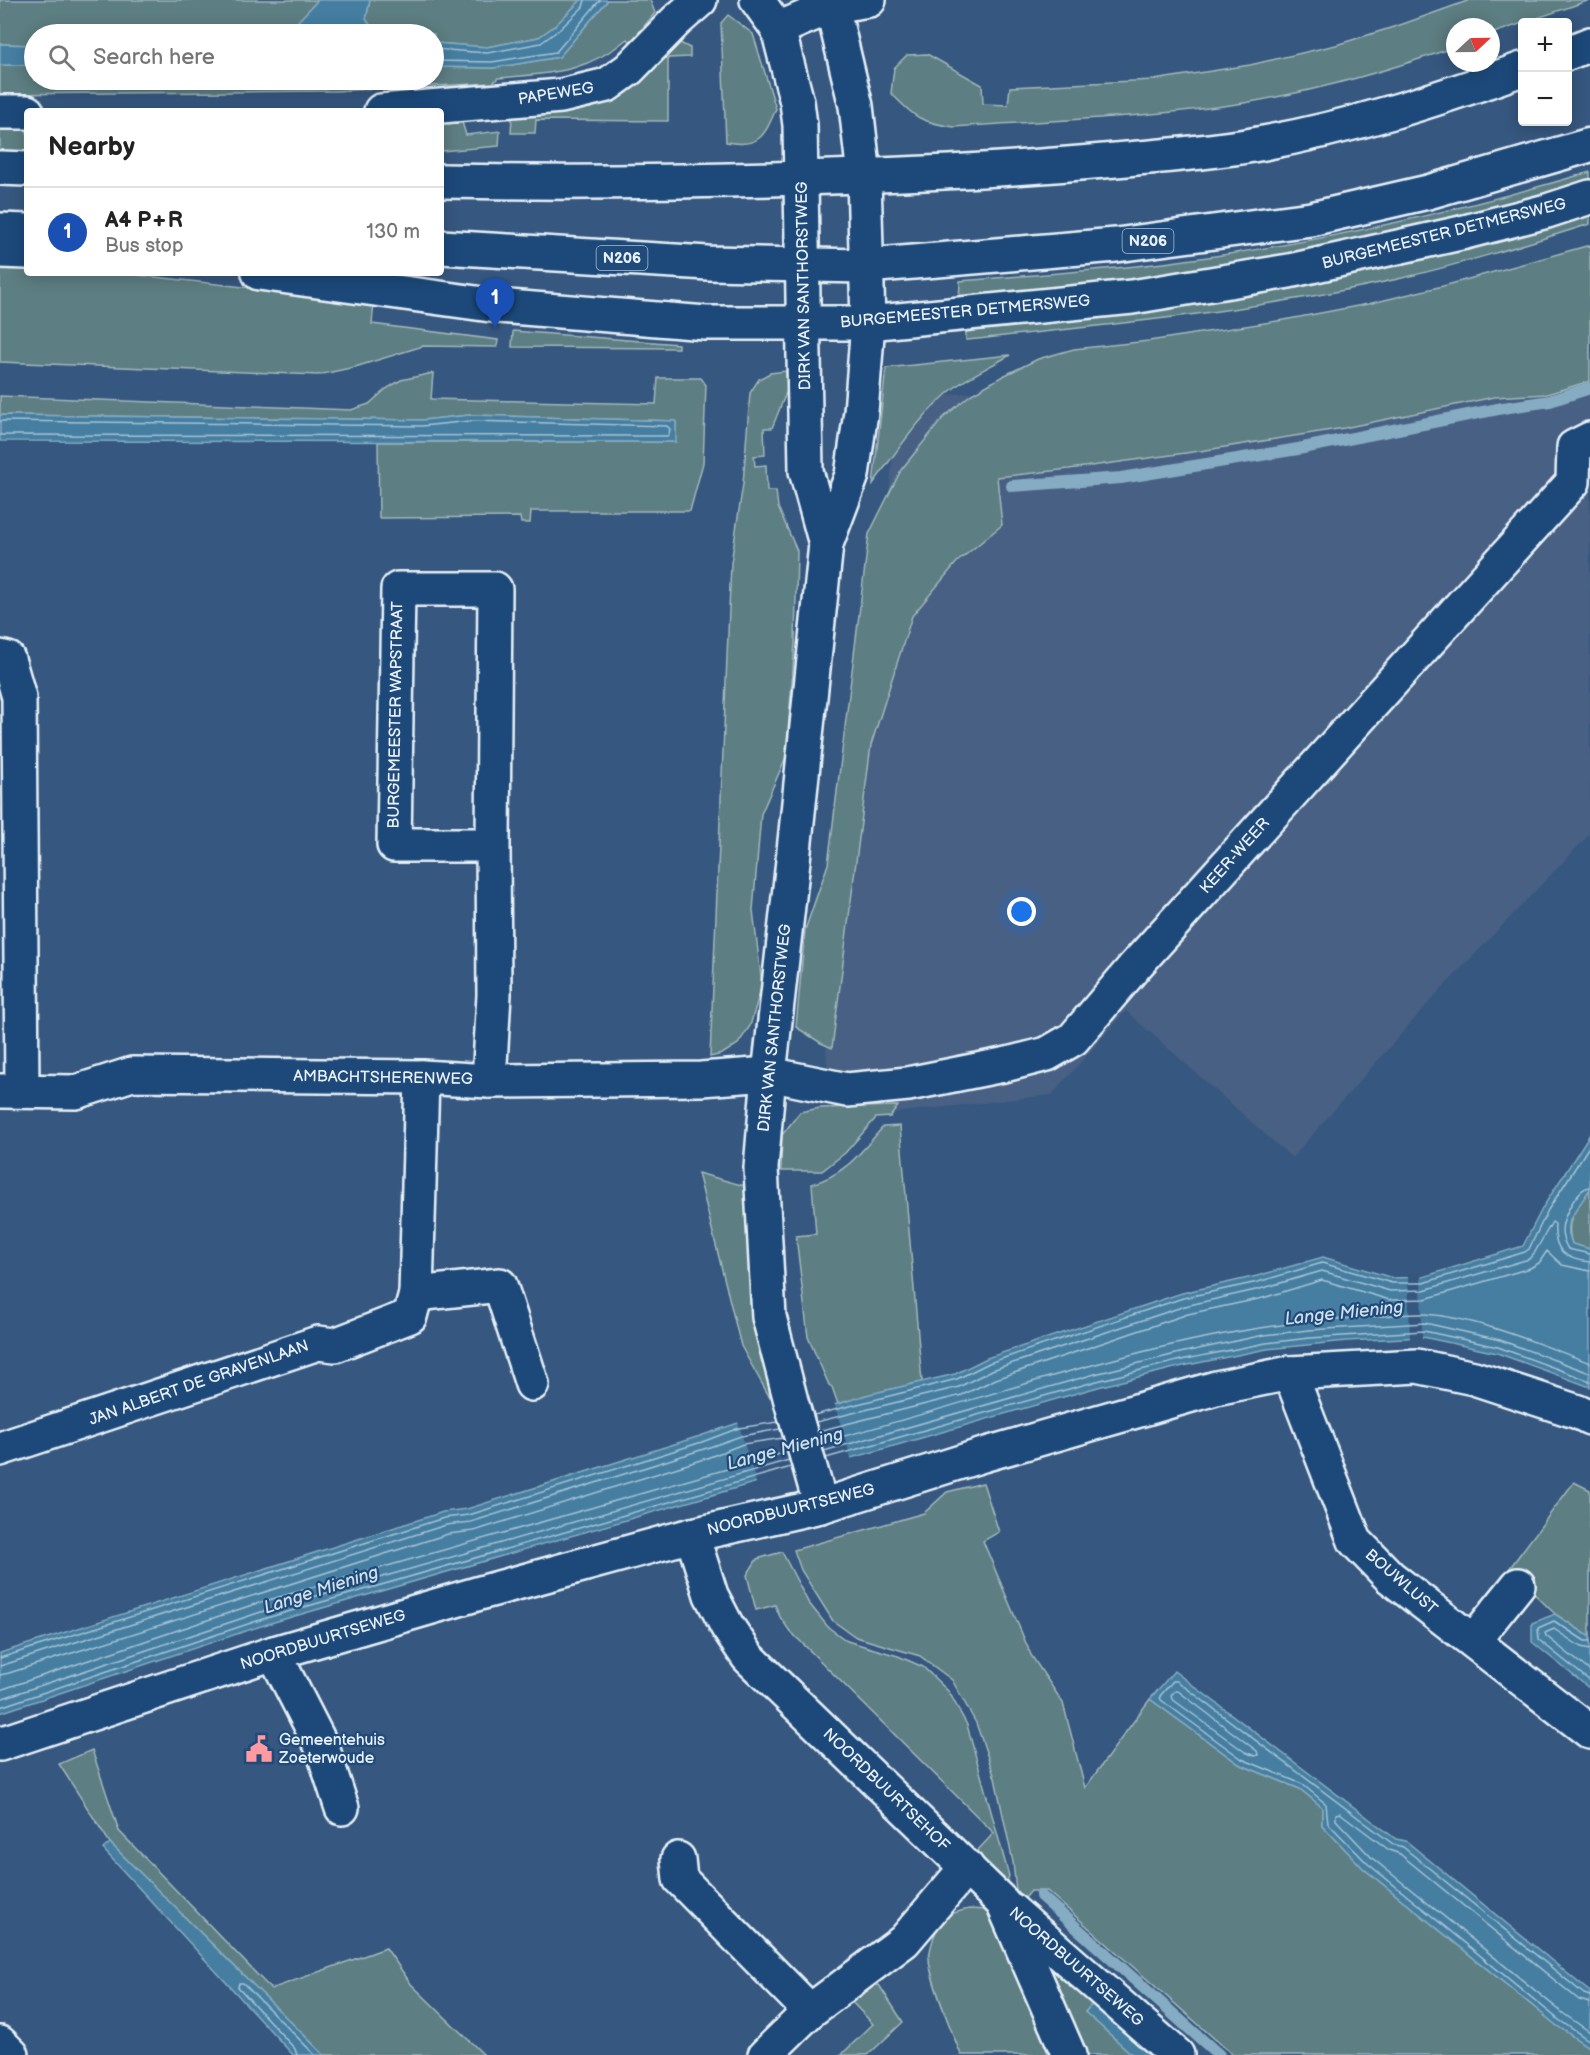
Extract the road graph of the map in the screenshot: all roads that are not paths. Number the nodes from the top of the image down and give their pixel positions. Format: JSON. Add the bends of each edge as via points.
{"nodes":[{"id":1,"x":757,"y":0,"type":"edge"},
{"id":2,"x":869,"y":0,"type":"edge"},
{"id":3,"x":701,"y":1,"type":"edge"},
{"id":4,"x":830,"y":3,"type":"edge"},
{"id":5,"x":778,"y":29,"type":"junction"},
{"id":6,"x":1590,"y":44,"type":"edge"},
{"id":7,"x":1572,"y":51,"type":"edge"},
{"id":8,"x":1518,"y":70,"type":"edge"},
{"id":9,"x":417,"y":108,"type":"edge"},
{"id":10,"x":0,"y":112,"type":"edge"},
{"id":11,"x":24,"y":112,"type":"edge"},
{"id":12,"x":1590,"y":146,"type":"edge"},
{"id":13,"x":0,"y":168,"type":"edge"},
{"id":14,"x":24,"y":169,"type":"edge"},
{"id":15,"x":864,"y":176,"type":"junction"},
{"id":16,"x":802,"y":178,"type":"junction"},
{"id":17,"x":444,"y":181,"type":"edge"},
{"id":18,"x":1590,"y":197,"type":"edge"},
{"id":19,"x":0,"y":230,"type":"edge"},
{"id":20,"x":24,"y":231,"type":"edge"},
{"id":21,"x":444,"y":247,"type":"edge"},
{"id":22,"x":0,"y":251,"type":"edge"},
{"id":23,"x":24,"y":252,"type":"edge"},
{"id":24,"x":804,"y":266,"type":"junction"},
{"id":25,"x":866,"y":266,"type":"junction"},
{"id":26,"x":282,"y":276,"type":"edge"},
{"id":27,"x":867,"y":323,"type":"junction"},
{"id":28,"x":804,"y":324,"type":"junction"},
{"id":29,"x":1582,"y":443,"type":"edge"},
{"id":30,"x":826,"y":544,"type":"junction"},
{"id":31,"x":4,"y":658,"type":"edge"},
{"id":32,"x":493,"y":845,"type":"junction"},
{"id":33,"x":769,"y":1074,"type":"junction"},
{"id":34,"x":422,"y":1077,"type":"junction"},
{"id":35,"x":489,"y":1081,"type":"junction"},
{"id":36,"x":11,"y":1090,"type":"edge"},
{"id":37,"x":416,"y":1294,"type":"junction"},
{"id":38,"x":1290,"y":1373,"type":"junction"},
{"id":39,"x":532,"y":1384,"type":"dead end"},
{"id":40,"x":1590,"y":1418,"type":"edge"},
{"id":41,"x":0,"y":1449,"type":"edge"},
{"id":42,"x":818,"y":1496,"type":"junction"},
{"id":43,"x":692,"y":1535,"type":"junction"},
{"id":44,"x":1518,"y":1585,"type":"dead end"},
{"id":45,"x":1473,"y":1641,"type":"junction"},
{"id":46,"x":274,"y":1653,"type":"junction"},
{"id":47,"x":1590,"y":1732,"type":"edge"},
{"id":48,"x":0,"y":1744,"type":"edge"},
{"id":49,"x":342,"y":1808,"type":"dead end"},
{"id":50,"x":678,"y":1859,"type":"dead end"},
{"id":51,"x":967,"y":1867,"type":"junction"},
{"id":52,"x":1003,"y":1903,"type":"junction"},
{"id":53,"x":810,"y":2011,"type":"junction"},
{"id":54,"x":0,"y":2043,"type":"edge"},
{"id":55,"x":12,"y":2055,"type":"edge"},
{"id":56,"x":765,"y":2055,"type":"edge"},
{"id":57,"x":1069,"y":2055,"type":"edge"},
{"id":58,"x":1177,"y":2055,"type":"edge"}],
"edges":[{"from":1,"to":5,"type":"street"},
{"from":2,"to":4,"type":"street"},
{"from":3,"to":9,"type":"street","name":"PAPEWEG","via":[[607,85],[561,96]]},
{"from":4,"to":5,"type":"street"},
{"from":4,"to":15,"type":"street","name":"DIRK VAN SANTHORSTWEG","via":[[856,105]]},
{"from":5,"to":16,"type":"street","name":"DIRK VAN SANTHORSTWEG","via":[[797,102]]},
{"from":6,"to":7,"type":"street"},
{"from":8,"to":15,"type":"street","via":[[1444,98],[1258,144],[1012,169]]},
{"from":10,"to":11,"type":"street"},
{"from":12,"to":25,"type":"street","number":"N206","via":[[1428,192],[1311,219],[1116,245]]},
{"from":13,"to":14,"type":"street"},
{"from":15,"to":16,"type":"street"},
{"from":15,"to":25,"type":"street","name":"DIRK VAN SANTHORSTWEG"},
{"from":16,"to":17,"type":"street"},
{"from":16,"to":24,"type":"street","name":"DIRK VAN SANTHORSTWEG"},
{"from":18,"to":27,"type":"street","name":"BURGEMEESTER DETMERSWEG","via":[[1461,233],[1288,271],[1132,297]]},
{"from":19,"to":20,"type":"street"},
{"from":21,"to":24,"type":"street","number":"N206"},
{"from":22,"to":23,"type":"street"},
{"from":24,"to":25,"type":"street","number":"N206"},
{"from":24,"to":28,"type":"street","name":"DIRK VAN SANTHORSTWEG"},
{"from":25,"to":27,"type":"street","name":"DIRK VAN SANTHORSTWEG"},
{"from":26,"to":28,"type":"street","name":"BURGEMEESTER DETMERSWEG","via":[[498,306],[706,323]]},
{"from":27,"to":28,"type":"street","name":"BURGEMEESTER DETMERSWEG"},
{"from":27,"to":30,"type":"street","name":"DIRK VAN SANTHORSTWEG","via":[[852,476]]},
{"from":28,"to":30,"type":"street","name":"DIRK VAN SANTHORSTWEG","via":[[806,471]]},
{"from":29,"to":33,"type":"street","name":"KEER-WEER","via":[[1573,482],[1073,1039],[1047,1054],[908,1084],[847,1090]]},
{"from":30,"to":33,"type":"street","name":"DIRK VAN SANTHORSTWEG"},
{"from":31,"to":36,"type":"street","via":[[19,697]]},
{"from":32,"to":32,"type":"street","name":"BURGEMEESTER WAPSTRAAT","via":[[495,589],[398,589],[394,845]]},
{"from":32,"to":35,"type":"street","name":"BURGEMEESTER WAPSTRAAT","via":[[494,995]]},
{"from":33,"to":35,"type":"street","name":"AMBACHTSHERENWEG","via":[[700,1079]]},
{"from":33,"to":42,"type":"street","name":"DIRK VAN SANTHORSTWEG","via":[[761,1168],[770,1317]]},
{"from":34,"to":35,"type":"street","name":"AMBACHTSHERENWEG"},
{"from":34,"to":36,"type":"street","name":"AMBACHTSHERENWEG","via":[[132,1074],[76,1092]]},
{"from":34,"to":37,"type":"street","name":"JAN ALBERT DE GRAVENLAAN"},
{"from":37,"to":39,"type":"street","via":[[500,1285]]},
{"from":37,"to":41,"type":"street","name":"JAN ALBERT DE GRAVENLAAN","via":[[410,1316],[335,1345],[318,1343]]},
{"from":38,"to":40,"type":"street","name":"NOORDBUURTSEWEG","via":[[1417,1366],[1474,1378]]},
{"from":38,"to":42,"type":"street","name":"NOORDBUURTSEWEG","via":[[1216,1388],[982,1455]]},
{"from":38,"to":45,"type":"street","name":"BOUWLUST","via":[[1355,1540],[1390,1577]]},
{"from":42,"to":43,"type":"street","name":"NOORDBUURTSEWEG"},
{"from":43,"to":46,"type":"street","name":"NOORDBUURTSEWEG"},
{"from":43,"to":51,"type":"street","name":"NOORDBUURTSEHOF","via":[[711,1595],[748,1657]]},
{"from":44,"to":45,"type":"street"},
{"from":45,"to":47,"type":"street","name":"BOUWLUST"},
{"from":46,"to":48,"type":"street","name":"NOORDBUURTSEWEG"},
{"from":46,"to":49,"type":"street","via":[[322,1747]]},
{"from":50,"to":53,"type":"street","via":[[680,1879]]},
{"from":51,"to":52,"type":"street","name":"NOORDBUURTSEHOF"},
{"from":51,"to":53,"type":"street","via":[[904,1941]]},
{"from":52,"to":57,"type":"street"},
{"from":52,"to":58,"type":"street","name":"NOORDBUURTSEWEG"},
{"from":53,"to":56,"type":"street"},
{"from":54,"to":55,"type":"street"}]}
